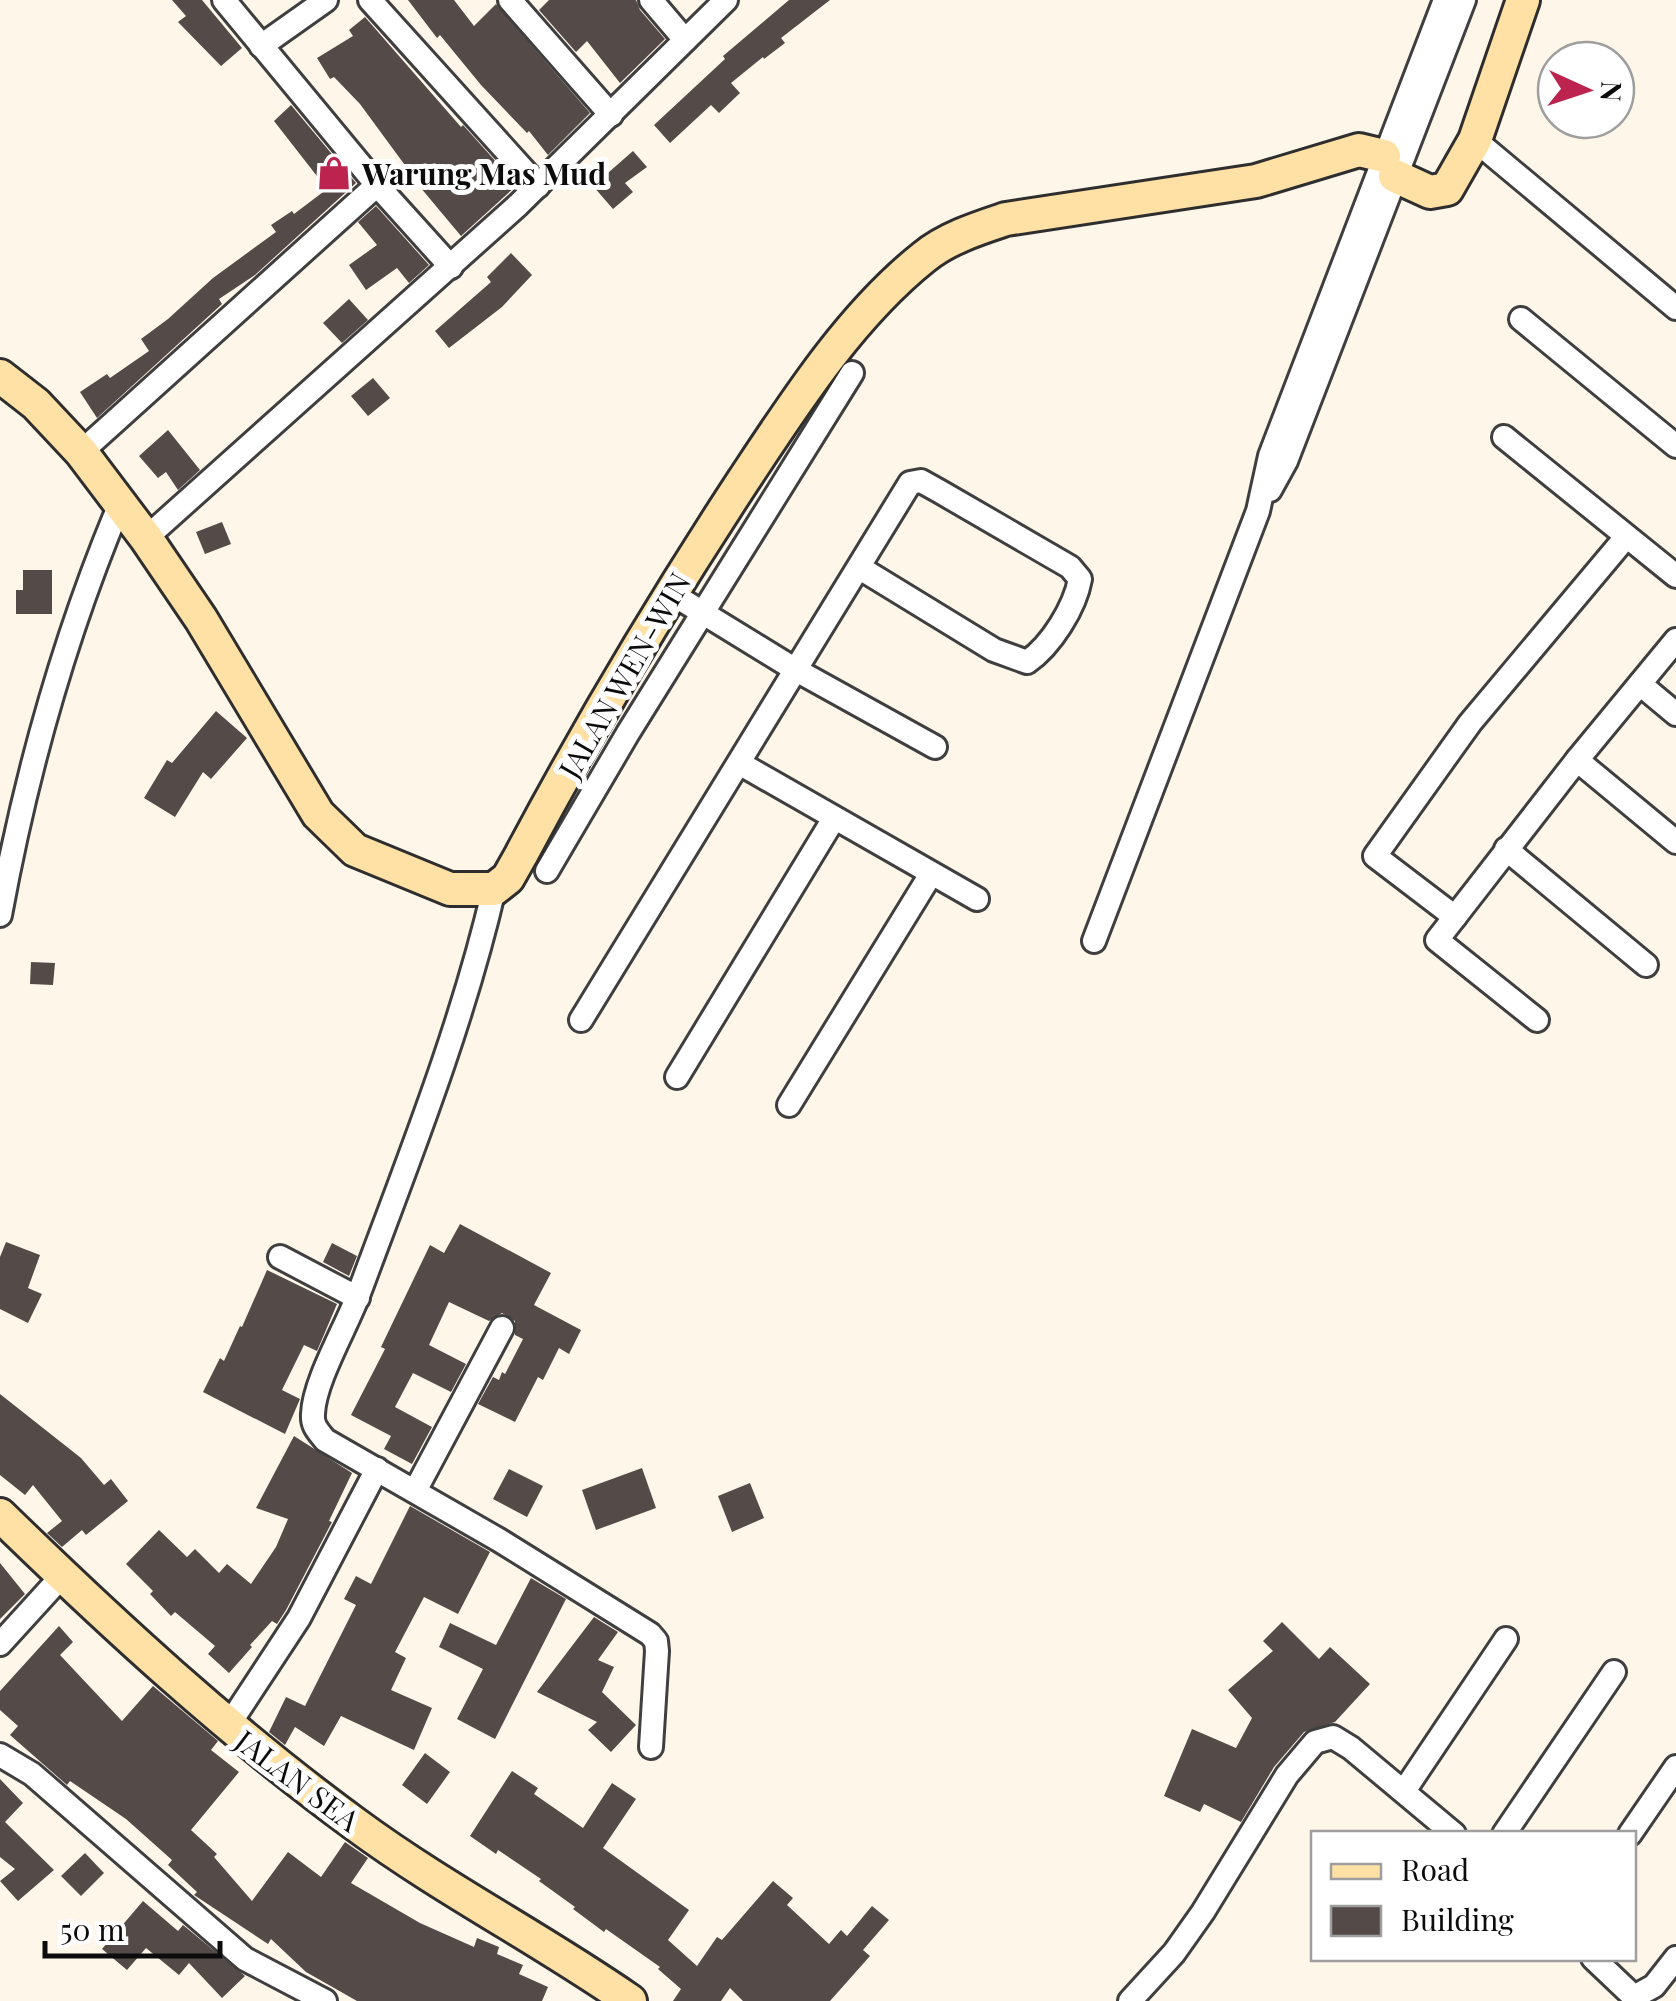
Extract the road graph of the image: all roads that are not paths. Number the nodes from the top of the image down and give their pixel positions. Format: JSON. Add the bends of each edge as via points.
{"nodes":[{"id":1,"x":224,"y":0,"type":"edge"},
{"id":2,"x":326,"y":0,"type":"edge"},
{"id":3,"x":370,"y":0,"type":"edge"},
{"id":4,"x":510,"y":0,"type":"edge"},
{"id":5,"x":651,"y":0,"type":"edge"},
{"id":6,"x":726,"y":0,"type":"edge"},
{"id":7,"x":1446,"y":0,"type":"edge"},
{"id":8,"x":1464,"y":0,"type":"edge"},
{"id":9,"x":1524,"y":0,"type":"edge"},
{"id":10,"x":685,"y":40,"type":"junction"},
{"id":11,"x":262,"y":46,"type":"junction"},
{"id":12,"x":611,"y":115,"type":"junction"},
{"id":13,"x":1475,"y":140,"type":"junction"},
{"id":14,"x":1390,"y":166,"type":"junction"},
{"id":15,"x":377,"y":185,"type":"junction"},
{"id":16,"x":538,"y":186,"type":"junction"},
{"id":17,"x":451,"y":267,"type":"junction"},
{"id":18,"x":1676,"y":308,"type":"edge"},
{"id":19,"x":1521,"y":318,"type":"dead end"},
{"id":20,"x":852,"y":372,"type":"dead end"},
{"id":21,"x":0,"y":376,"type":"edge"},
{"id":22,"x":1504,"y":437,"type":"dead end"},
{"id":23,"x":1676,"y":446,"type":"edge"},
{"id":24,"x":81,"y":452,"type":"junction"},
{"id":25,"x":120,"y":504,"type":"junction"},
{"id":26,"x":1626,"y":536,"type":"junction"},
{"id":27,"x":146,"y":538,"type":"junction"},
{"id":28,"x":860,"y":568,"type":"junction"},
{"id":29,"x":1676,"y":576,"type":"edge"},
{"id":30,"x":669,"y":592,"type":"junction"},
{"id":31,"x":703,"y":614,"type":"junction"},
{"id":32,"x":1676,"y":640,"type":"edge"},
{"id":33,"x":796,"y":670,"type":"junction"},
{"id":34,"x":1640,"y":684,"type":"junction"},
{"id":35,"x":1676,"y":714,"type":"edge"},
{"id":36,"x":935,"y":747,"type":"dead end"},
{"id":37,"x":1576,"y":760,"type":"junction"},
{"id":38,"x":739,"y":764,"type":"junction"},
{"id":39,"x":833,"y":820,"type":"junction"},
{"id":40,"x":1676,"y":842,"type":"edge"},
{"id":41,"x":1506,"y":849,"type":"junction"},
{"id":42,"x":547,"y":872,"type":"dead end"},
{"id":43,"x":931,"y":874,"type":"junction"},
{"id":44,"x":494,"y":889,"type":"junction"},
{"id":45,"x":976,"y":899,"type":"dead end"},
{"id":46,"x":0,"y":915,"type":"edge"},
{"id":47,"x":1455,"y":916,"type":"junction"},
{"id":48,"x":1094,"y":941,"type":"dead end"},
{"id":49,"x":1646,"y":965,"type":"dead end"},
{"id":50,"x":582,"y":1020,"type":"dead end"},
{"id":51,"x":1537,"y":1020,"type":"dead end"},
{"id":52,"x":677,"y":1077,"type":"dead end"},
{"id":53,"x":789,"y":1105,"type":"dead end"},
{"id":54,"x":280,"y":1257,"type":"dead end"},
{"id":55,"x":358,"y":1298,"type":"junction"},
{"id":56,"x":502,"y":1328,"type":"dead end"},
{"id":57,"x":376,"y":1470,"type":"junction"},
{"id":58,"x":416,"y":1491,"type":"junction"},
{"id":59,"x":0,"y":1516,"type":"edge"},
{"id":60,"x":62,"y":1576,"type":"junction"},
{"id":61,"x":1506,"y":1639,"type":"dead end"},
{"id":62,"x":0,"y":1644,"type":"edge"},
{"id":63,"x":1614,"y":1672,"type":"dead end"},
{"id":64,"x":228,"y":1726,"type":"junction"},
{"id":65,"x":651,"y":1748,"type":"dead end"},
{"id":66,"x":0,"y":1754,"type":"edge"},
{"id":67,"x":1676,"y":1767,"type":"edge"},
{"id":68,"x":1404,"y":1791,"type":"junction"},
{"id":69,"x":1451,"y":1831,"type":"edge"},
{"id":70,"x":1506,"y":1831,"type":"edge"},
{"id":71,"x":1632,"y":1831,"type":"edge"},
{"id":72,"x":1676,"y":1958,"type":"edge"},
{"id":73,"x":1596,"y":1961,"type":"edge"},
{"id":74,"x":325,"y":2001,"type":"edge"},
{"id":75,"x":630,"y":2001,"type":"edge"},
{"id":76,"x":1130,"y":2001,"type":"edge"}],
"edges":[{"from":1,"to":11,"type":"street"},
{"from":2,"to":11,"type":"street"},
{"from":3,"to":16,"type":"street"},
{"from":4,"to":12,"type":"street"},
{"from":5,"to":10,"type":"street"},
{"from":6,"to":10,"type":"street"},
{"from":7,"to":14,"type":"street"},
{"from":8,"to":14,"type":"street"},
{"from":9,"to":13,"type":"street","name":"JALAN WEN-WIN"},
{"from":10,"to":12,"type":"street"},
{"from":11,"to":15,"type":"street"},
{"from":12,"to":16,"type":"street"},
{"from":13,"to":14,"type":"street","name":"JALAN WEN-WIN","via":[[1447,189],[1430,192]]},
{"from":13,"to":18,"type":"street"},
{"from":14,"to":30,"type":"street","name":"JALAN WEN-WIN","via":[[1358,150],[1218,188],[1006,219],[926,255],[811,377]]},
{"from":14,"to":48,"type":"street","via":[[1286,461],[1258,511]]},
{"from":15,"to":17,"type":"street"},
{"from":15,"to":24,"type":"street"},
{"from":16,"to":17,"type":"street"},
{"from":17,"to":27,"type":"street"},
{"from":19,"to":23,"type":"street"},
{"from":20,"to":31,"type":"street"},
{"from":21,"to":24,"type":"street"},
{"from":22,"to":26,"type":"street"},
{"from":24,"to":25,"type":"street"},
{"from":25,"to":27,"type":"street"},
{"from":25,"to":46,"type":"street","via":[[37,742]]},
{"from":26,"to":29,"type":"street"},
{"from":26,"to":47,"type":"street","via":[[1470,723],[1375,856]]},
{"from":27,"to":44,"type":"street","via":[[318,814],[355,850],[407,874],[450,889]]},
{"from":28,"to":28,"type":"street","via":[[899,498],[921,481],[1080,579],[1060,622],[1028,662],[994,650]]},
{"from":28,"to":33,"type":"street"},
{"from":30,"to":31,"type":"street"},
{"from":30,"to":44,"type":"street","name":"JALAN WEN-WIN","via":[[508,878]]},
{"from":31,"to":33,"type":"street"},
{"from":31,"to":42,"type":"street"},
{"from":32,"to":34,"type":"street"},
{"from":33,"to":36,"type":"street"},
{"from":33,"to":38,"type":"street"},
{"from":34,"to":35,"type":"street"},
{"from":34,"to":37,"type":"street"},
{"from":37,"to":40,"type":"street"},
{"from":37,"to":41,"type":"street"},
{"from":38,"to":39,"type":"street"},
{"from":38,"to":50,"type":"street"},
{"from":39,"to":43,"type":"street"},
{"from":39,"to":52,"type":"street"},
{"from":41,"to":47,"type":"street"},
{"from":41,"to":49,"type":"street"},
{"from":43,"to":45,"type":"street"},
{"from":43,"to":53,"type":"street"},
{"from":44,"to":55,"type":"street","via":[[477,961]]},
{"from":47,"to":51,"type":"street","via":[[1437,940]]},
{"from":54,"to":55,"type":"street"},
{"from":55,"to":57,"type":"street","via":[[312,1416],[326,1440]]},
{"from":56,"to":58,"type":"street"},
{"from":57,"to":58,"type":"street"},
{"from":57,"to":64,"type":"street","via":[[300,1618]]},
{"from":58,"to":65,"type":"street","via":[[650,1634],[657,1651]]},
{"from":59,"to":60,"type":"street","name":"JALAN SEA"},
{"from":60,"to":62,"type":"street"},
{"from":60,"to":64,"type":"street","name":"JALAN SEA"},
{"from":61,"to":68,"type":"street"},
{"from":63,"to":70,"type":"street"},
{"from":64,"to":75,"type":"street","name":"JALAN SEA","via":[[357,1826]]},
{"from":66,"to":74,"type":"street","via":[[32,1774],[245,1958]]},
{"from":67,"to":71,"type":"street"},
{"from":68,"to":69,"type":"street"},
{"from":68,"to":76,"type":"street","via":[[1333,1737],[1315,1742],[1287,1775],[1184,1940]]},
{"from":72,"to":73,"type":"street","via":[[1654,1986],[1634,1996]]}]}
